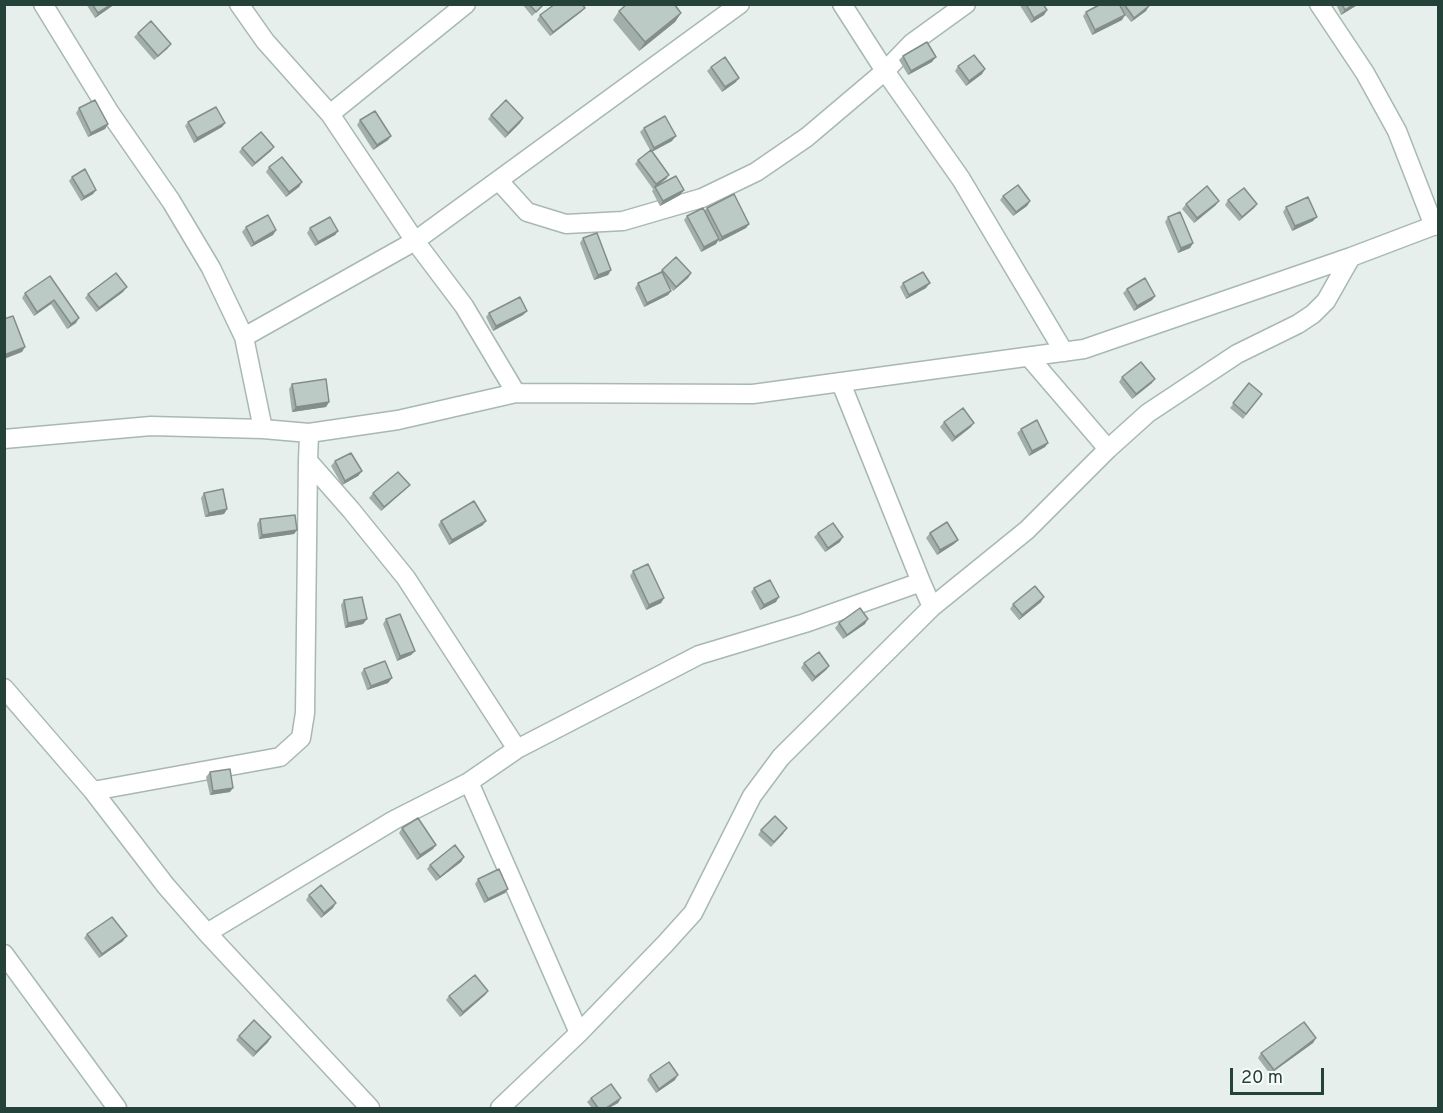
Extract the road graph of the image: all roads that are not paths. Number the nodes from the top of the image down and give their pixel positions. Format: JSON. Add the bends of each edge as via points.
{"nodes":[{"id":1,"x":42,"y":4,"type":"edge"},
{"id":2,"x":239,"y":4,"type":"edge"},
{"id":3,"x":466,"y":4,"type":"edge"},
{"id":4,"x":740,"y":4,"type":"edge"},
{"id":5,"x":842,"y":4,"type":"edge"},
{"id":6,"x":966,"y":4,"type":"edge"},
{"id":7,"x":1319,"y":4,"type":"edge"},
{"id":8,"x":885,"y":70,"type":"junction"},
{"id":9,"x":330,"y":114,"type":"junction"},
{"id":10,"x":499,"y":181,"type":"junction"},
{"id":11,"x":1436,"y":225,"type":"edge"},
{"id":12,"x":415,"y":241,"type":"junction"},
{"id":13,"x":1351,"y":257,"type":"junction"},
{"id":14,"x":244,"y":337,"type":"junction"},
{"id":15,"x":1064,"y":352,"type":"junction"},
{"id":16,"x":1029,"y":357,"type":"junction"},
{"id":17,"x":841,"y":382,"type":"junction"},
{"id":18,"x":516,"y":393,"type":"junction"},
{"id":19,"x":263,"y":429,"type":"junction"},
{"id":20,"x":309,"y":434,"type":"junction"},
{"id":21,"x":4,"y":439,"type":"edge"},
{"id":22,"x":1108,"y":449,"type":"junction"},
{"id":23,"x":308,"y":461,"type":"junction"},
{"id":24,"x":921,"y":582,"type":"junction"},
{"id":25,"x":932,"y":607,"type":"junction"},
{"id":26,"x":4,"y":688,"type":"edge"},
{"id":27,"x":11,"y":708,"type":"edge"},
{"id":28,"x":517,"y":749,"type":"junction"},
{"id":29,"x":470,"y":782,"type":"junction"},
{"id":30,"x":93,"y":791,"type":"junction"},
{"id":31,"x":207,"y":933,"type":"junction"},
{"id":32,"x":4,"y":954,"type":"edge"},
{"id":33,"x":579,"y":1033,"type":"junction"},
{"id":34,"x":117,"y":1108,"type":"edge"},
{"id":35,"x":370,"y":1108,"type":"edge"},
{"id":36,"x":500,"y":1108,"type":"edge"}],
"edges":[{"from":1,"to":14,"type":"street","via":[[171,201],[211,268]]},
{"from":2,"to":9,"type":"street","via":[[265,41]]},
{"from":3,"to":9,"type":"street"},
{"from":4,"to":10,"type":"street"},
{"from":5,"to":8,"type":"street"},
{"from":6,"to":8,"type":"street","via":[[912,43]]},
{"from":7,"to":11,"type":"street","via":[[1365,73],[1397,131]]},
{"from":8,"to":10,"type":"street","via":[[807,137],[756,172],[702,198],[623,221],[566,224],[527,212]]},
{"from":8,"to":15,"type":"street","via":[[962,179]]},
{"from":9,"to":12,"type":"street"},
{"from":10,"to":12,"type":"street"},
{"from":11,"to":13,"type":"street"},
{"from":12,"to":14,"type":"street"},
{"from":12,"to":18,"type":"street","via":[[464,306]]},
{"from":13,"to":15,"type":"street","via":[[1084,349]]},
{"from":13,"to":22,"type":"street","via":[[1326,301],[1313,314],[1237,354],[1148,413]]},
{"from":14,"to":19,"type":"street"},
{"from":15,"to":16,"type":"street"},
{"from":16,"to":17,"type":"street"},
{"from":16,"to":22,"type":"street"},
{"from":17,"to":18,"type":"street","via":[[753,394]]},
{"from":17,"to":24,"type":"street"},
{"from":18,"to":20,"type":"street","via":[[398,420]]},
{"from":19,"to":20,"type":"street"},
{"from":19,"to":21,"type":"street","via":[[151,426]]},
{"from":20,"to":23,"type":"street"},
{"from":22,"to":25,"type":"street","via":[[1027,530]]},
{"from":23,"to":28,"type":"street","via":[[406,578]]},
{"from":23,"to":30,"type":"street","via":[[305,713],[301,738],[280,757]]},
{"from":24,"to":25,"type":"street"},
{"from":24,"to":28,"type":"street","via":[[699,655]]},
{"from":25,"to":33,"type":"street","via":[[781,757],[752,796],[693,913]]},
{"from":26,"to":27,"type":"street"},
{"from":27,"to":30,"type":"street"},
{"from":28,"to":29,"type":"street"},
{"from":29,"to":31,"type":"street","via":[[394,820]]},
{"from":29,"to":33,"type":"street"},
{"from":30,"to":31,"type":"street"},
{"from":31,"to":35,"type":"street"},
{"from":32,"to":34,"type":"street"},
{"from":33,"to":36,"type":"street"}]}
